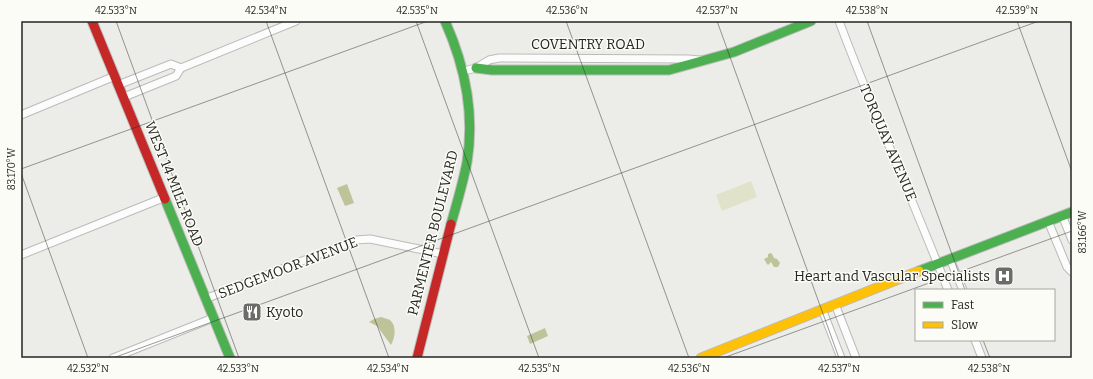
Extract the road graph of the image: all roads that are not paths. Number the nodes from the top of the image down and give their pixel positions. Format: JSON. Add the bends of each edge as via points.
{"nodes":[{"id":1,"x":92,"y":21,"type":"edge"},
{"id":2,"x":296,"y":21,"type":"edge"},
{"id":3,"x":445,"y":21,"type":"edge"},
{"id":4,"x":811,"y":21,"type":"edge"},
{"id":5,"x":839,"y":21,"type":"edge"},
{"id":6,"x":181,"y":68,"type":"junction"},
{"id":7,"x":476,"y":68,"type":"joint"},
{"id":8,"x":464,"y":71,"type":"junction"},
{"id":9,"x":117,"y":81,"type":"junction"},
{"id":10,"x":124,"y":97,"type":"junction"},
{"id":11,"x":21,"y":115,"type":"edge"},
{"id":12,"x":163,"y":198,"type":"junction"},
{"id":13,"x":1072,"y":212,"type":"edge"},
{"id":14,"x":1062,"y":215,"type":"junction"},
{"id":15,"x":1048,"y":221,"type":"junction"},
{"id":16,"x":1072,"y":240,"type":"edge"},
{"id":17,"x":443,"y":254,"type":"junction"},
{"id":18,"x":21,"y":255,"type":"edge"},
{"id":19,"x":950,"y":259,"type":"junction"},
{"id":20,"x":937,"y":264,"type":"junction"},
{"id":21,"x":1072,"y":272,"type":"edge"},
{"id":22,"x":948,"y":289,"type":"edge"},
{"id":23,"x":963,"y":289,"type":"edge"},
{"id":24,"x":205,"y":299,"type":"junction"},
{"id":25,"x":835,"y":304,"type":"junction"},
{"id":26,"x":822,"y":309,"type":"junction"},
{"id":27,"x":212,"y":318,"type":"junction"},
{"id":28,"x":975,"y":341,"type":"edge"},
{"id":29,"x":113,"y":358,"type":"edge"},
{"id":30,"x":230,"y":358,"type":"edge"},
{"id":31,"x":417,"y":358,"type":"edge"},
{"id":32,"x":701,"y":358,"type":"edge"},
{"id":33,"x":841,"y":358,"type":"edge"},
{"id":34,"x":856,"y":358,"type":"edge"},
{"id":35,"x":982,"y":358,"type":"edge"}],
"edges":[{"from":1,"to":9,"type":"main road","name":"WEST 14 MILE ROAD"},
{"from":2,"to":6,"type":"street"},
{"from":3,"to":8,"type":"main road","name":"PARMENTER BOULEVARD"},
{"from":4,"to":7,"type":"main road","name":"COVENTRY ROAD","via":[[734,52],[683,67],[661,70]]},
{"from":5,"to":20,"type":"street","name":"TORQUAY AVENUE"},
{"from":6,"to":9,"type":"street","via":[[171,64]]},
{"from":6,"to":10,"type":"street","via":[[176,76]]},
{"from":7,"to":8,"type":"street","name":"COVENTRY ROAD"},
{"from":8,"to":17,"type":"main road","name":"PARMENTER BOULEVARD","via":[[469,107],[467,160]]},
{"from":9,"to":10,"type":"main road","name":"WEST 14 MILE ROAD"},
{"from":9,"to":11,"type":"street"},
{"from":10,"to":12,"type":"main road","name":"WEST 14 MILE ROAD"},
{"from":12,"to":18,"type":"street"},
{"from":12,"to":24,"type":"main road","name":"WEST 14 MILE ROAD"},
{"from":13,"to":14,"type":"main road"},
{"from":14,"to":15,"type":"main road"},
{"from":14,"to":16,"type":"street"},
{"from":15,"to":19,"type":"main road"},
{"from":15,"to":21,"type":"street","via":[[1067,267]]},
{"from":17,"to":24,"type":"street","name":"SEDGEMOOR AVENUE","via":[[370,239],[356,240]]},
{"from":17,"to":31,"type":"main road","name":"PARMENTER BOULEVARD"},
{"from":19,"to":20,"type":"main road"},
{"from":19,"to":23,"type":"street"},
{"from":20,"to":22,"type":"street","name":"TORQUAY AVENUE"},
{"from":20,"to":25,"type":"main road"},
{"from":24,"to":27,"type":"main road","name":"WEST 14 MILE ROAD"},
{"from":25,"to":26,"type":"main road"},
{"from":25,"to":34,"type":"street"},
{"from":26,"to":32,"type":"main road"},
{"from":26,"to":33,"type":"street"},
{"from":27,"to":29,"type":"street","name":"SEDGEMOOR AVENUE"},
{"from":27,"to":30,"type":"main road","name":"WEST 14 MILE ROAD"},
{"from":28,"to":35,"type":"street"}]}
